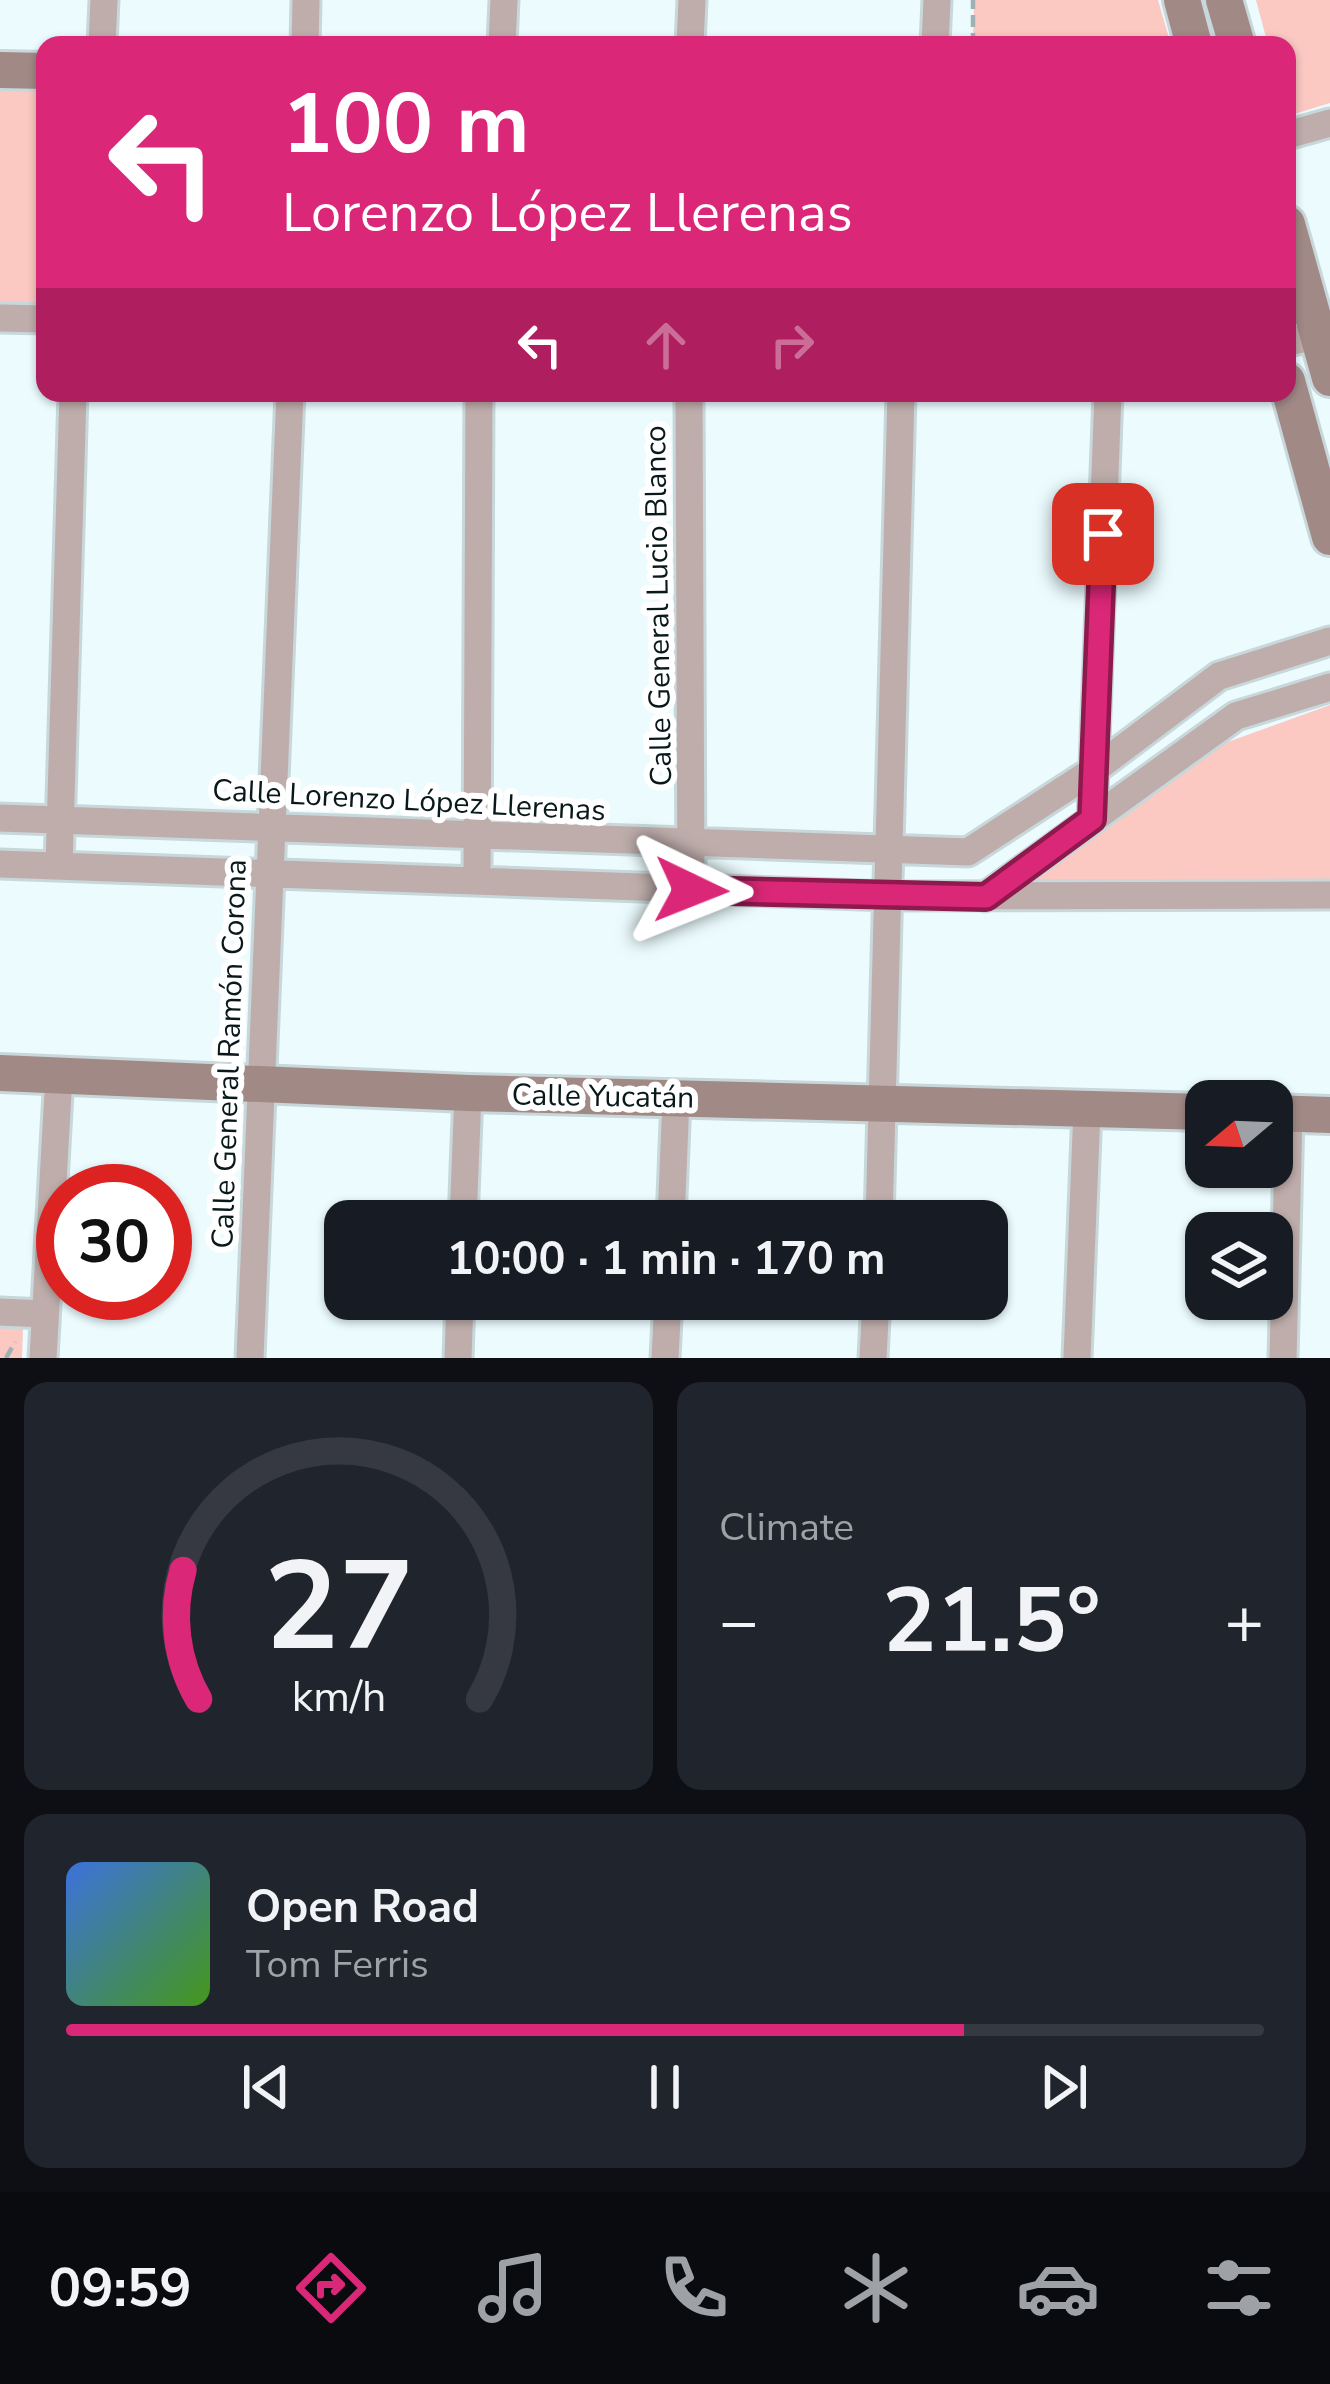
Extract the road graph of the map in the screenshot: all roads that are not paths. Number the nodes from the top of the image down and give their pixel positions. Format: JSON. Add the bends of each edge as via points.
{"nodes":[{"id":1,"x":104,"y":0,"type":"edge"},
{"id":2,"x":306,"y":0,"type":"edge"},
{"id":3,"x":504,"y":0,"type":"edge"},
{"id":4,"x":692,"y":0,"type":"edge"},
{"id":5,"x":937,"y":0,"type":"edge"},
{"id":6,"x":1182,"y":0,"type":"edge"},
{"id":7,"x":1224,"y":0,"type":"edge"},
{"id":8,"x":102,"y":36,"type":"edge"},
{"id":9,"x":304,"y":36,"type":"edge"},
{"id":10,"x":502,"y":36,"type":"edge"},
{"id":11,"x":690,"y":36,"type":"edge"},
{"id":12,"x":935,"y":36,"type":"edge"},
{"id":13,"x":1192,"y":36,"type":"edge"},
{"id":14,"x":1234,"y":36,"type":"edge"},
{"id":15,"x":0,"y":70,"type":"edge"},
{"id":16,"x":36,"y":71,"type":"edge"},
{"id":17,"x":1330,"y":123,"type":"edge"},
{"id":18,"x":1296,"y":132,"type":"edge"},
{"id":19,"x":1296,"y":289,"type":"edge"},
{"id":20,"x":0,"y":318,"type":"edge"},
{"id":21,"x":36,"y":319,"type":"edge"},
{"id":22,"x":1303,"y":339,"type":"edge"},
{"id":23,"x":1330,"y":378,"type":"edge"},
{"id":24,"x":73,"y":402,"type":"edge"},
{"id":25,"x":290,"y":402,"type":"edge"},
{"id":26,"x":479,"y":402,"type":"edge"},
{"id":27,"x":689,"y":402,"type":"edge"},
{"id":28,"x":902,"y":402,"type":"edge"},
{"id":29,"x":1108,"y":402,"type":"edge"},
{"id":30,"x":1293,"y":402,"type":"edge"},
{"id":31,"x":1330,"y":537,"type":"edge"},
{"id":32,"x":1330,"y":640,"type":"edge"},
{"id":33,"x":1330,"y":687,"type":"edge"},
{"id":34,"x":1094,"y":770,"type":"junction"},
{"id":35,"x":0,"y":818,"type":"edge"},
{"id":36,"x":1092,"y":819,"type":"junction"},
{"id":37,"x":61,"y":820,"type":"junction"},
{"id":38,"x":272,"y":825,"type":"junction"},
{"id":39,"x":477,"y":836,"type":"junction"},
{"id":40,"x":693,"y":846,"type":"junction"},
{"id":41,"x":890,"y":852,"type":"junction"},
{"id":42,"x":0,"y":864,"type":"edge"},
{"id":43,"x":59,"y":866,"type":"junction"},
{"id":44,"x":270,"y":872,"type":"junction"},
{"id":45,"x":477,"y":881,"type":"junction"},
{"id":46,"x":691,"y":890,"type":"junction"},
{"id":47,"x":890,"y":896,"type":"junction"},
{"id":48,"x":1330,"y":896,"type":"edge"},
{"id":49,"x":986,"y":897,"type":"junction"},
{"id":50,"x":0,"y":1073,"type":"edge"},
{"id":51,"x":59,"y":1075,"type":"junction"},
{"id":52,"x":261,"y":1083,"type":"junction"},
{"id":53,"x":468,"y":1093,"type":"junction"},
{"id":54,"x":676,"y":1098,"type":"junction"},
{"id":55,"x":885,"y":1103,"type":"junction"},
{"id":56,"x":1087,"y":1108,"type":"junction"},
{"id":57,"x":1185,"y":1111,"type":"edge"},
{"id":58,"x":1293,"y":1113,"type":"edge"},
{"id":59,"x":1330,"y":1115,"type":"edge"},
{"id":60,"x":54,"y":1164,"type":"edge"},
{"id":61,"x":1282,"y":1188,"type":"edge"},
{"id":62,"x":464,"y":1200,"type":"edge"},
{"id":63,"x":672,"y":1200,"type":"edge"},
{"id":64,"x":880,"y":1200,"type":"edge"},
{"id":65,"x":0,"y":1312,"type":"edge"},
{"id":66,"x":36,"y":1314,"type":"edge"},
{"id":67,"x":45,"y":1320,"type":"edge"},
{"id":68,"x":459,"y":1320,"type":"edge"},
{"id":69,"x":667,"y":1320,"type":"edge"},
{"id":70,"x":875,"y":1320,"type":"edge"},
{"id":71,"x":43,"y":1358,"type":"edge"},
{"id":72,"x":250,"y":1358,"type":"edge"},
{"id":73,"x":458,"y":1358,"type":"edge"},
{"id":74,"x":665,"y":1358,"type":"edge"},
{"id":75,"x":873,"y":1358,"type":"edge"},
{"id":76,"x":1077,"y":1358,"type":"edge"},
{"id":77,"x":1283,"y":1358,"type":"edge"}],
"edges":[{"from":1,"to":8,"type":"street"},
{"from":2,"to":9,"type":"street"},
{"from":3,"to":10,"type":"street"},
{"from":4,"to":11,"type":"street"},
{"from":5,"to":12,"type":"street"},
{"from":6,"to":13,"type":"street"},
{"from":7,"to":14,"type":"street"},
{"from":15,"to":16,"type":"street"},
{"from":17,"to":18,"type":"street"},
{"from":19,"to":22,"type":"street"},
{"from":20,"to":21,"type":"street"},
{"from":22,"to":23,"type":"street"},
{"from":24,"to":37,"type":"street"},
{"from":25,"to":38,"type":"street","name":"Calle General Ramón Corona"},
{"from":26,"to":39,"type":"street"},
{"from":27,"to":40,"type":"street","name":"Calle General Lucio Blanco"},
{"from":28,"to":41,"type":"street"},
{"from":29,"to":34,"type":"street"},
{"from":30,"to":31,"type":"street"},
{"from":32,"to":34,"type":"street","name":"Calle Lorenzo López Llerenas","via":[[1220,676]]},
{"from":33,"to":36,"type":"street","via":[[1236,716]]},
{"from":34,"to":36,"type":"street"},
{"from":34,"to":41,"type":"street","name":"Calle Lorenzo López Llerenas","via":[[968,852]]},
{"from":35,"to":37,"type":"street","name":"Calle Lorenzo López Llerenas"},
{"from":36,"to":49,"type":"street"},
{"from":37,"to":38,"type":"street","name":"Calle Lorenzo López Llerenas"},
{"from":37,"to":43,"type":"street"},
{"from":38,"to":39,"type":"street","name":"Calle Lorenzo López Llerenas"},
{"from":38,"to":44,"type":"street","name":"Calle General Ramón Corona"},
{"from":39,"to":40,"type":"street","name":"Calle Lorenzo López Llerenas"},
{"from":39,"to":45,"type":"street"},
{"from":40,"to":41,"type":"street","name":"Calle Lorenzo López Llerenas"},
{"from":40,"to":46,"type":"street","name":"Calle General Lucio Blanco"},
{"from":41,"to":47,"type":"street"},
{"from":42,"to":43,"type":"street"},
{"from":43,"to":44,"type":"street"},
{"from":44,"to":45,"type":"street"},
{"from":44,"to":52,"type":"street","name":"Calle General Ramón Corona"},
{"from":45,"to":46,"type":"street"},
{"from":46,"to":47,"type":"street"},
{"from":47,"to":49,"type":"street"},
{"from":47,"to":55,"type":"street"},
{"from":48,"to":49,"type":"street"},
{"from":50,"to":51,"type":"street","name":"Calle Yucatán"},
{"from":51,"to":52,"type":"street","name":"Calle Yucatán"},
{"from":51,"to":60,"type":"street"},
{"from":52,"to":53,"type":"street","name":"Calle Yucatán"},
{"from":52,"to":72,"type":"street","name":"Calle General Ramón Corona"},
{"from":53,"to":54,"type":"street","name":"Calle Yucatán"},
{"from":53,"to":62,"type":"street"},
{"from":54,"to":55,"type":"street","name":"Calle Yucatán"},
{"from":54,"to":63,"type":"street"},
{"from":55,"to":56,"type":"street","name":"Calle Yucatán"},
{"from":55,"to":64,"type":"street"},
{"from":56,"to":57,"type":"street","name":"Calle Yucatán"},
{"from":56,"to":76,"type":"street"},
{"from":58,"to":59,"type":"street"},
{"from":61,"to":77,"type":"street"},
{"from":65,"to":66,"type":"street"},
{"from":67,"to":71,"type":"street"},
{"from":68,"to":73,"type":"street"},
{"from":69,"to":74,"type":"street"},
{"from":70,"to":75,"type":"street"}]}
